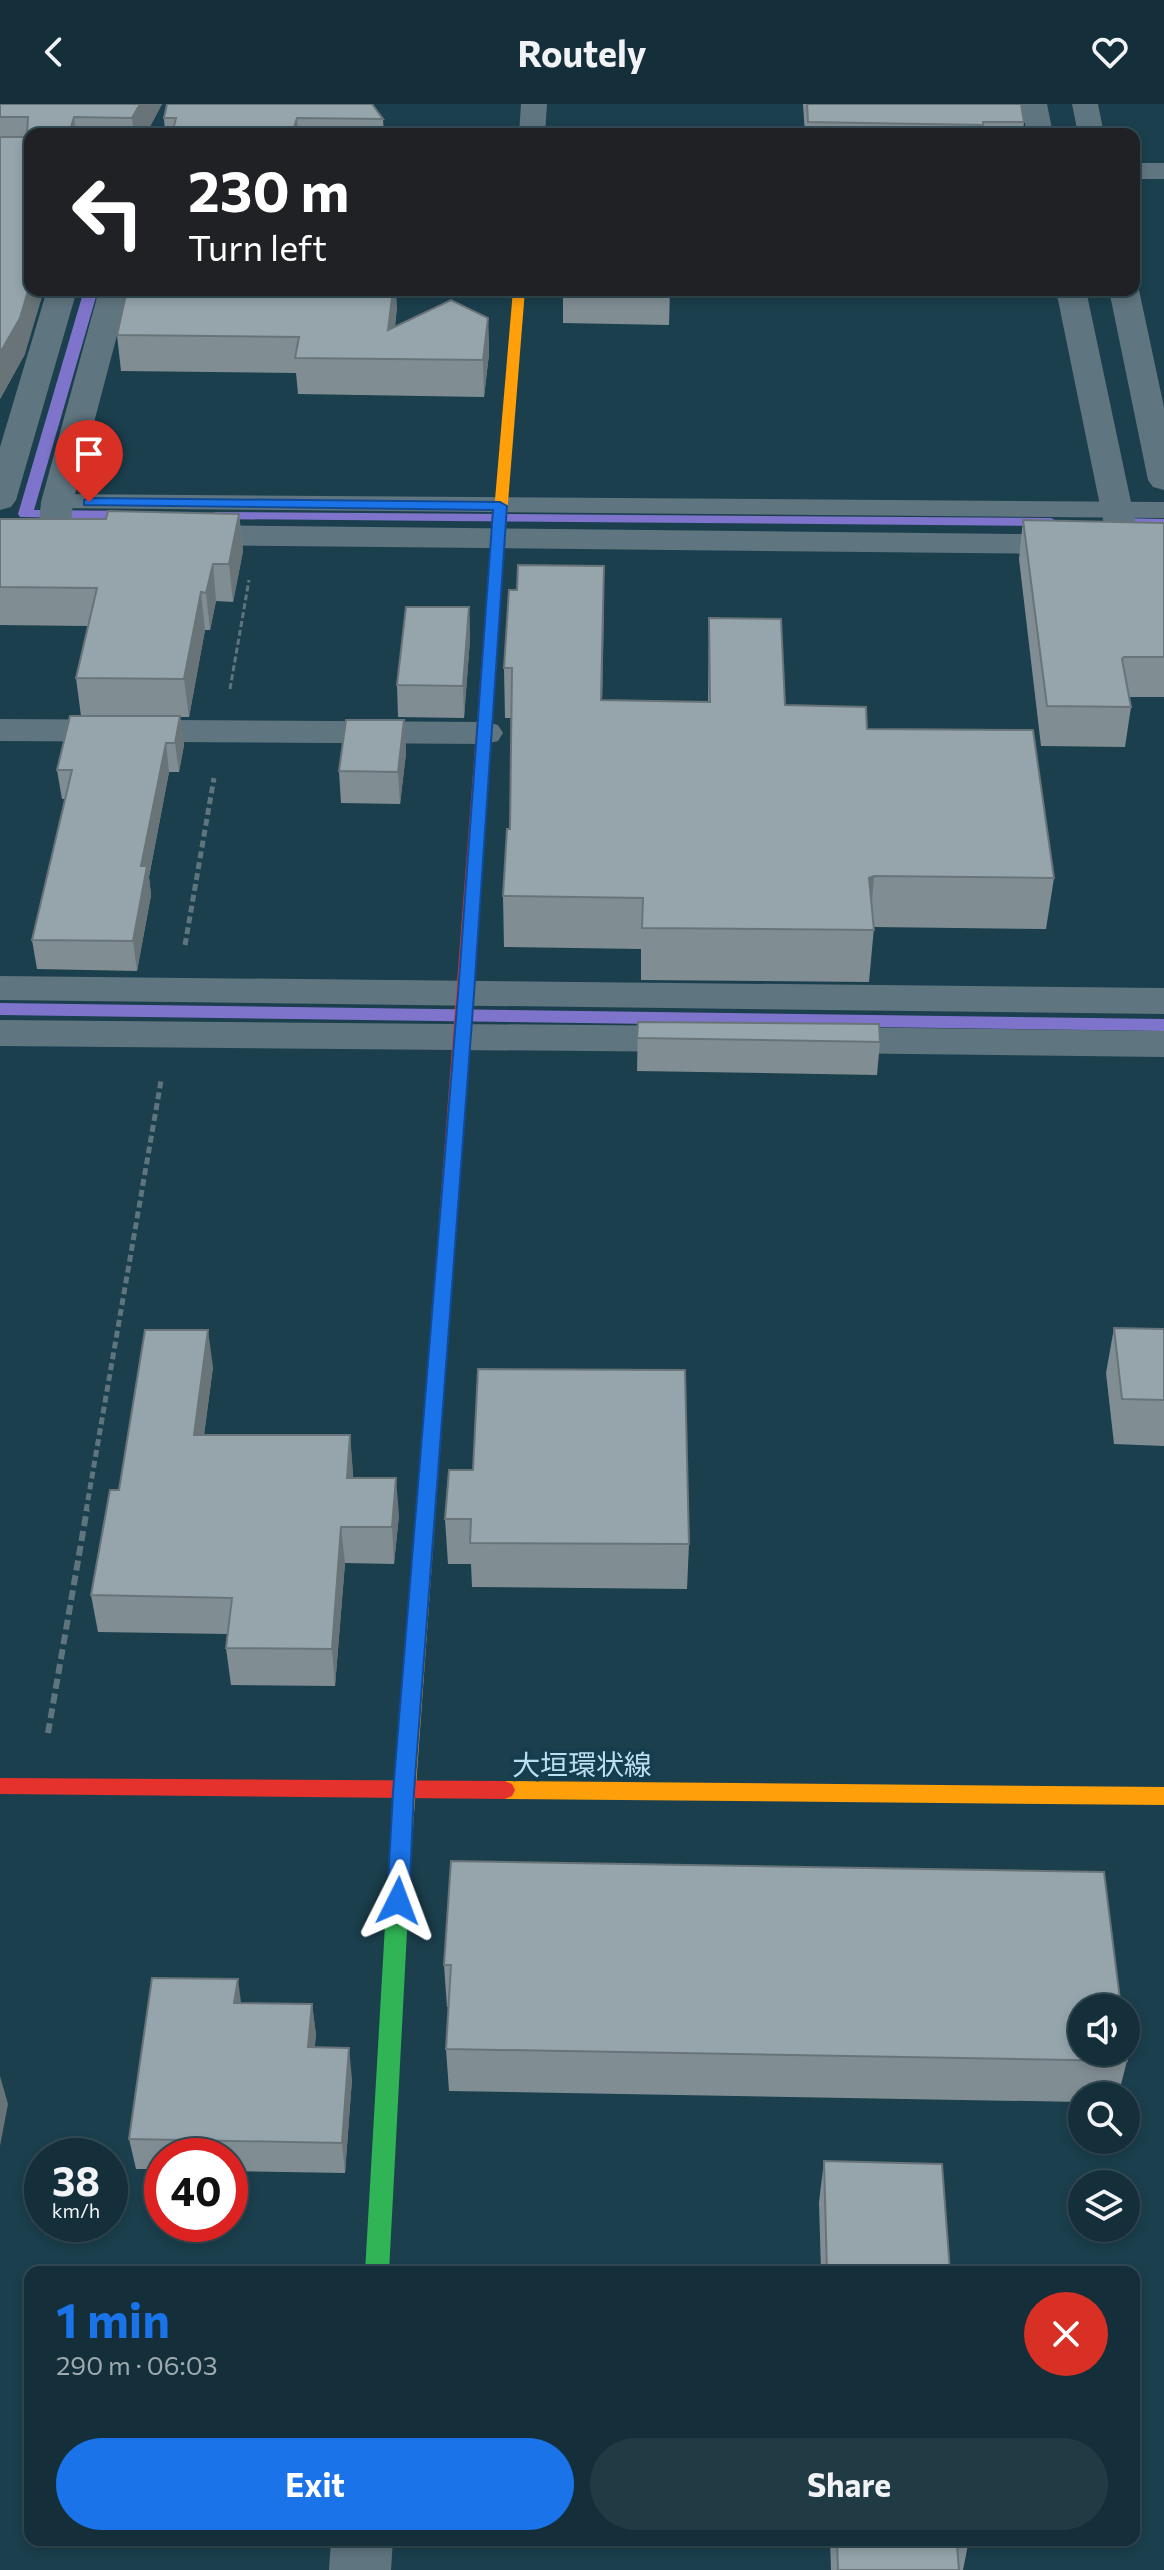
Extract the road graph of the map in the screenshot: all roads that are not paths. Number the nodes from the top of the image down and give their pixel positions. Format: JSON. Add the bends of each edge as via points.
{"nodes":[{"id":1,"x":534,"y":104,"type":"edge"},
{"id":2,"x":1034,"y":104,"type":"edge"},
{"id":3,"x":1085,"y":104,"type":"edge"},
{"id":4,"x":532,"y":128,"type":"edge"},
{"id":5,"x":1039,"y":128,"type":"edge"},
{"id":6,"x":1090,"y":128,"type":"edge"},
{"id":7,"x":1140,"y":171,"type":"edge"},
{"id":8,"x":1164,"y":171,"type":"edge"},
{"id":9,"x":60,"y":296,"type":"edge"},
{"id":10,"x":113,"y":296,"type":"edge"},
{"id":11,"x":518,"y":296,"type":"edge"},
{"id":12,"x":1072,"y":296,"type":"edge"},
{"id":13,"x":1125,"y":296,"type":"edge"},
{"id":14,"x":1164,"y":480,"type":"edge"},
{"id":15,"x":0,"y":500,"type":"edge"},
{"id":16,"x":500,"y":506,"type":"junction"},
{"id":17,"x":1117,"y":510,"type":"junction"},
{"id":18,"x":1164,"y":510,"type":"edge"},
{"id":19,"x":56,"y":525,"type":"joint"},
{"id":20,"x":147,"y":534,"type":"edge"},
{"id":21,"x":497,"y":539,"type":"junction"},
{"id":22,"x":1124,"y":544,"type":"junction"},
{"id":23,"x":1164,"y":545,"type":"edge"},
{"id":24,"x":0,"y":730,"type":"edge"},
{"id":25,"x":485,"y":733,"type":"junction"},
{"id":26,"x":0,"y":988,"type":"edge"},
{"id":27,"x":466,"y":994,"type":"junction"},
{"id":28,"x":1164,"y":1001,"type":"edge"},
{"id":29,"x":0,"y":1033,"type":"edge"},
{"id":30,"x":462,"y":1036,"type":"junction"},
{"id":31,"x":733,"y":1039,"type":"edge"},
{"id":32,"x":781,"y":1040,"type":"edge"},
{"id":33,"x":1164,"y":1044,"type":"edge"},
{"id":34,"x":0,"y":1786,"type":"edge"},
{"id":35,"x":403,"y":1792,"type":"junction"},
{"id":36,"x":1164,"y":1796,"type":"edge"},
{"id":37,"x":377,"y":2266,"type":"edge"},
{"id":38,"x":362,"y":2546,"type":"edge"},
{"id":39,"x":360,"y":2570,"type":"edge"}],
"edges":[{"from":1,"to":4,"type":"street"},
{"from":2,"to":5,"type":"street"},
{"from":3,"to":6,"type":"street"},
{"from":7,"to":8,"type":"street"},
{"from":9,"to":15,"type":"street"},
{"from":10,"to":19,"type":"street"},
{"from":11,"to":16,"type":"street"},
{"from":12,"to":17,"type":"street"},
{"from":13,"to":14,"type":"street"},
{"from":16,"to":17,"type":"lane"},
{"from":16,"to":19,"type":"lane"},
{"from":16,"to":21,"type":"street"},
{"from":17,"to":18,"type":"lane"},
{"from":17,"to":22,"type":"street"},
{"from":20,"to":21,"type":"street"},
{"from":21,"to":22,"type":"street"},
{"from":21,"to":25,"type":"street"},
{"from":22,"to":23,"type":"street"},
{"from":24,"to":25,"type":"street"},
{"from":25,"to":27,"type":"street"},
{"from":26,"to":27,"type":"street"},
{"from":27,"to":28,"type":"street"},
{"from":27,"to":30,"type":"street"},
{"from":29,"to":30,"type":"street"},
{"from":30,"to":31,"type":"street"},
{"from":30,"to":35,"type":"street"},
{"from":32,"to":33,"type":"street"},
{"from":34,"to":35,"type":"street","name":"大垣環状線"},
{"from":35,"to":36,"type":"street","name":"大垣環状線"},
{"from":35,"to":37,"type":"street"},
{"from":38,"to":39,"type":"street"}]}
